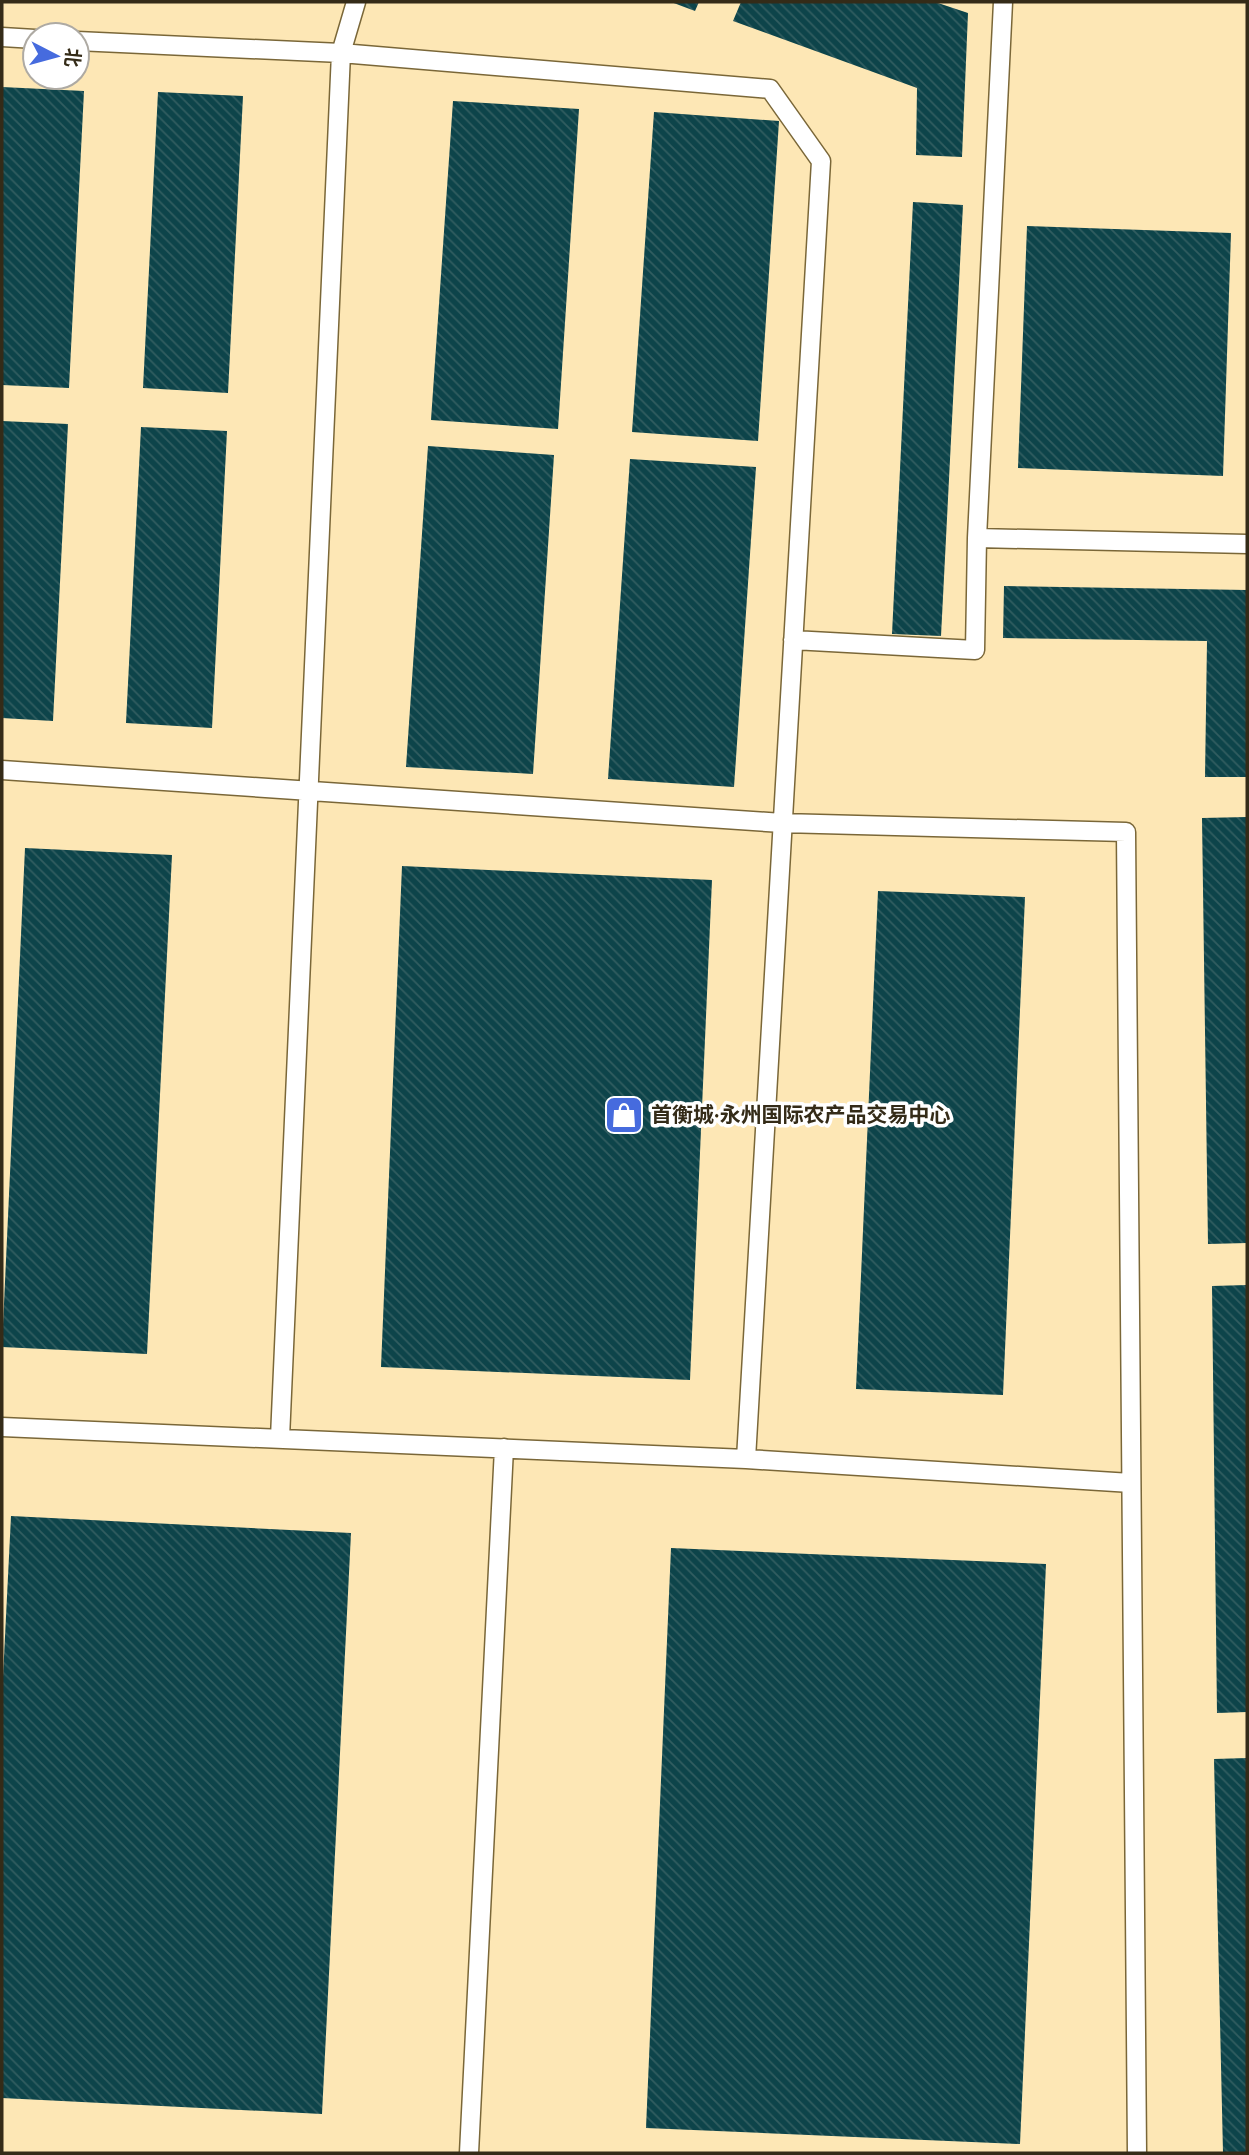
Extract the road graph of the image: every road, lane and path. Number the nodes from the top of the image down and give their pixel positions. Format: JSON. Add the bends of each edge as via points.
{"nodes":[{"id":1,"x":356,"y":2,"type":"edge"},
{"id":2,"x":1003,"y":2,"type":"edge"},
{"id":3,"x":2,"y":37,"type":"edge"},
{"id":4,"x":21,"y":38,"type":"edge"},
{"id":5,"x":91,"y":42,"type":"edge"},
{"id":6,"x":341,"y":53,"type":"junction"},
{"id":7,"x":977,"y":538,"type":"junction"},
{"id":8,"x":1247,"y":544,"type":"edge"},
{"id":9,"x":793,"y":640,"type":"junction"},
{"id":10,"x":2,"y":770,"type":"edge"},
{"id":11,"x":309,"y":791,"type":"junction"},
{"id":12,"x":782,"y":823,"type":"junction"},
{"id":13,"x":2,"y":1427,"type":"edge"},
{"id":14,"x":280,"y":1438,"type":"junction"},
{"id":15,"x":504,"y":1448,"type":"junction"},
{"id":16,"x":746,"y":1459,"type":"junction"},
{"id":17,"x":1131,"y":1483,"type":"junction"},
{"id":18,"x":469,"y":2153,"type":"edge"},
{"id":19,"x":1137,"y":2153,"type":"edge"}],
"edges":[{"from":1,"to":6,"type":"lane"},
{"from":2,"to":7,"type":"lane"},
{"from":3,"to":4,"type":"lane"},
{"from":5,"to":6,"type":"lane"},
{"from":6,"to":9,"type":"lane","via":[[770,89],[821,161]]},
{"from":6,"to":11,"type":"lane"},
{"from":7,"to":8,"type":"lane"},
{"from":7,"to":9,"type":"lane","via":[[975,650]]},
{"from":9,"to":12,"type":"lane"},
{"from":10,"to":11,"type":"lane"},
{"from":11,"to":12,"type":"lane"},
{"from":11,"to":14,"type":"lane"},
{"from":12,"to":16,"type":"lane"},
{"from":12,"to":17,"type":"lane","via":[[1126,832]]},
{"from":13,"to":14,"type":"lane"},
{"from":14,"to":15,"type":"lane"},
{"from":15,"to":16,"type":"lane"},
{"from":15,"to":18,"type":"lane"},
{"from":16,"to":17,"type":"lane"},
{"from":17,"to":19,"type":"lane"}]}
